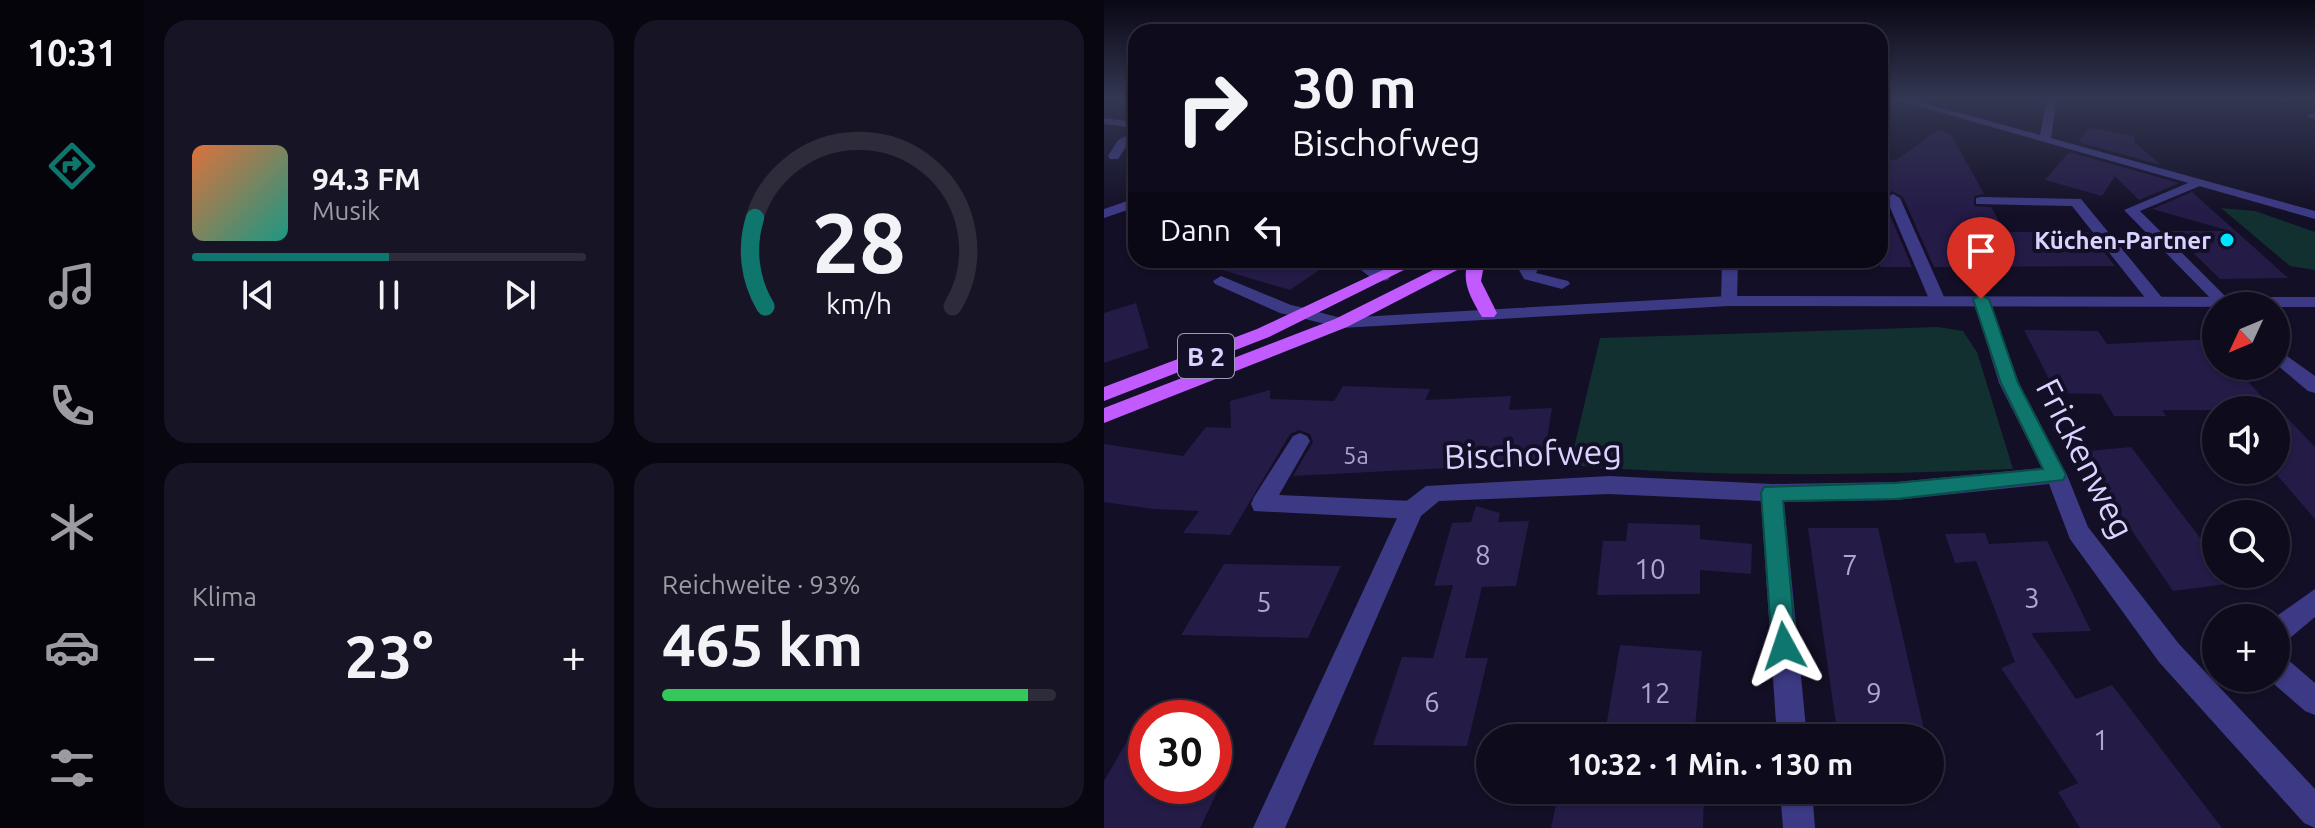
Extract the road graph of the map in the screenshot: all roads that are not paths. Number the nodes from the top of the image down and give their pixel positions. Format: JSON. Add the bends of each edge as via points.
{"nodes":[{"id":1,"x":2036,"y":137,"type":"edge"},
{"id":2,"x":2045,"y":139,"type":"joint"},
{"id":3,"x":1128,"y":140,"type":"edge"},
{"id":4,"x":1114,"y":156,"type":"dead end"},
{"id":5,"x":2200,"y":183,"type":"junction"},
{"id":6,"x":1893,"y":198,"type":"dead end"},
{"id":7,"x":1981,"y":201,"type":"dead end"},
{"id":8,"x":1128,"y":205,"type":"edge"},
{"id":9,"x":1104,"y":214,"type":"edge"},
{"id":10,"x":2315,"y":215,"type":"edge"},
{"id":11,"x":1369,"y":268,"type":"edge"},
{"id":12,"x":1400,"y":268,"type":"edge"},
{"id":13,"x":1449,"y":268,"type":"edge"},
{"id":14,"x":1474,"y":268,"type":"edge"},
{"id":15,"x":1529,"y":268,"type":"edge"},
{"id":16,"x":1730,"y":268,"type":"edge"},
{"id":17,"x":1382,"y":277,"type":"junction"},
{"id":18,"x":1221,"y":281,"type":"dead end"},
{"id":19,"x":1562,"y":284,"type":"dead end"},
{"id":20,"x":2212,"y":292,"type":"edge"},
{"id":21,"x":1937,"y":299,"type":"junction"},
{"id":22,"x":1981,"y":299,"type":"junction"},
{"id":23,"x":2156,"y":300,"type":"junction"},
{"id":24,"x":1729,"y":301,"type":"junction"},
{"id":25,"x":2315,"y":302,"type":"edge"},
{"id":26,"x":2202,"y":303,"type":"edge"},
{"id":27,"x":2290,"y":303,"type":"edge"},
{"id":28,"x":1488,"y":313,"type":"junction"},
{"id":29,"x":1307,"y":314,"type":"junction"},
{"id":30,"x":1341,"y":323,"type":"junction"},
{"id":31,"x":2290,"y":365,"type":"edge"},
{"id":32,"x":2315,"y":386,"type":"edge"},
{"id":33,"x":1104,"y":394,"type":"edge"},
{"id":34,"x":1104,"y":416,"type":"edge"},
{"id":35,"x":1300,"y":441,"type":"dead end"},
{"id":36,"x":2056,"y":475,"type":"junction"},
{"id":37,"x":1772,"y":493,"type":"junction"},
{"id":38,"x":1412,"y":510,"type":"junction"},
{"id":39,"x":2315,"y":601,"type":"edge"},
{"id":40,"x":2290,"y":622,"type":"edge"},
{"id":41,"x":2290,"y":680,"type":"edge"},
{"id":42,"x":2315,"y":701,"type":"edge"},
{"id":43,"x":1791,"y":724,"type":"edge"},
{"id":44,"x":1797,"y":804,"type":"edge"},
{"id":45,"x":2315,"y":812,"type":"edge"},
{"id":46,"x":1269,"y":828,"type":"edge"},
{"id":47,"x":1799,"y":828,"type":"edge"}],
"edges":[{"from":1,"to":2,"type":"street"},
{"from":2,"to":5,"type":"street"},
{"from":3,"to":4,"type":"street"},
{"from":5,"to":10,"type":"street"},
{"from":5,"to":20,"type":"street","via":[[2131,210]]},
{"from":6,"to":21,"type":"street"},
{"from":7,"to":23,"type":"street","via":[[2076,202]]},
{"from":8,"to":9,"type":"street"},
{"from":11,"to":17,"type":"street"},
{"from":12,"to":17,"type":"main road","number":"B 2"},
{"from":13,"to":30,"type":"main road","number":"B 2"},
{"from":14,"to":28,"type":"main road","via":[[1474,287]]},
{"from":15,"to":19,"type":"street","via":[[1530,276]]},
{"from":16,"to":24,"type":"street"},
{"from":17,"to":29,"type":"main road","number":"B 2"},
{"from":18,"to":29,"type":"street"},
{"from":21,"to":22,"type":"street"},
{"from":21,"to":24,"type":"street"},
{"from":22,"to":23,"type":"street"},
{"from":22,"to":36,"type":"street","name":"Frickenweg","via":[[2009,383]]},
{"from":23,"to":26,"type":"street"},
{"from":24,"to":28,"type":"street"},
{"from":25,"to":27,"type":"street"},
{"from":28,"to":30,"type":"street"},
{"from":29,"to":30,"type":"street"},
{"from":29,"to":33,"type":"main road","number":"B 2"},
{"from":30,"to":34,"type":"main road","number":"B 2"},
{"from":31,"to":32,"type":"street"},
{"from":35,"to":38,"type":"street","via":[[1262,504]]},
{"from":36,"to":37,"type":"street","name":"Bischofweg","via":[[1896,491]]},
{"from":36,"to":45,"type":"street","name":"Frickenweg","via":[[2078,532],[2169,653]]},
{"from":37,"to":38,"type":"street","name":"Bischofweg","via":[[1609,485],[1450,491],[1434,492]]},
{"from":37,"to":43,"type":"street"},
{"from":38,"to":46,"type":"street"},
{"from":39,"to":40,"type":"street"},
{"from":41,"to":42,"type":"street"},
{"from":44,"to":47,"type":"street"}]}
